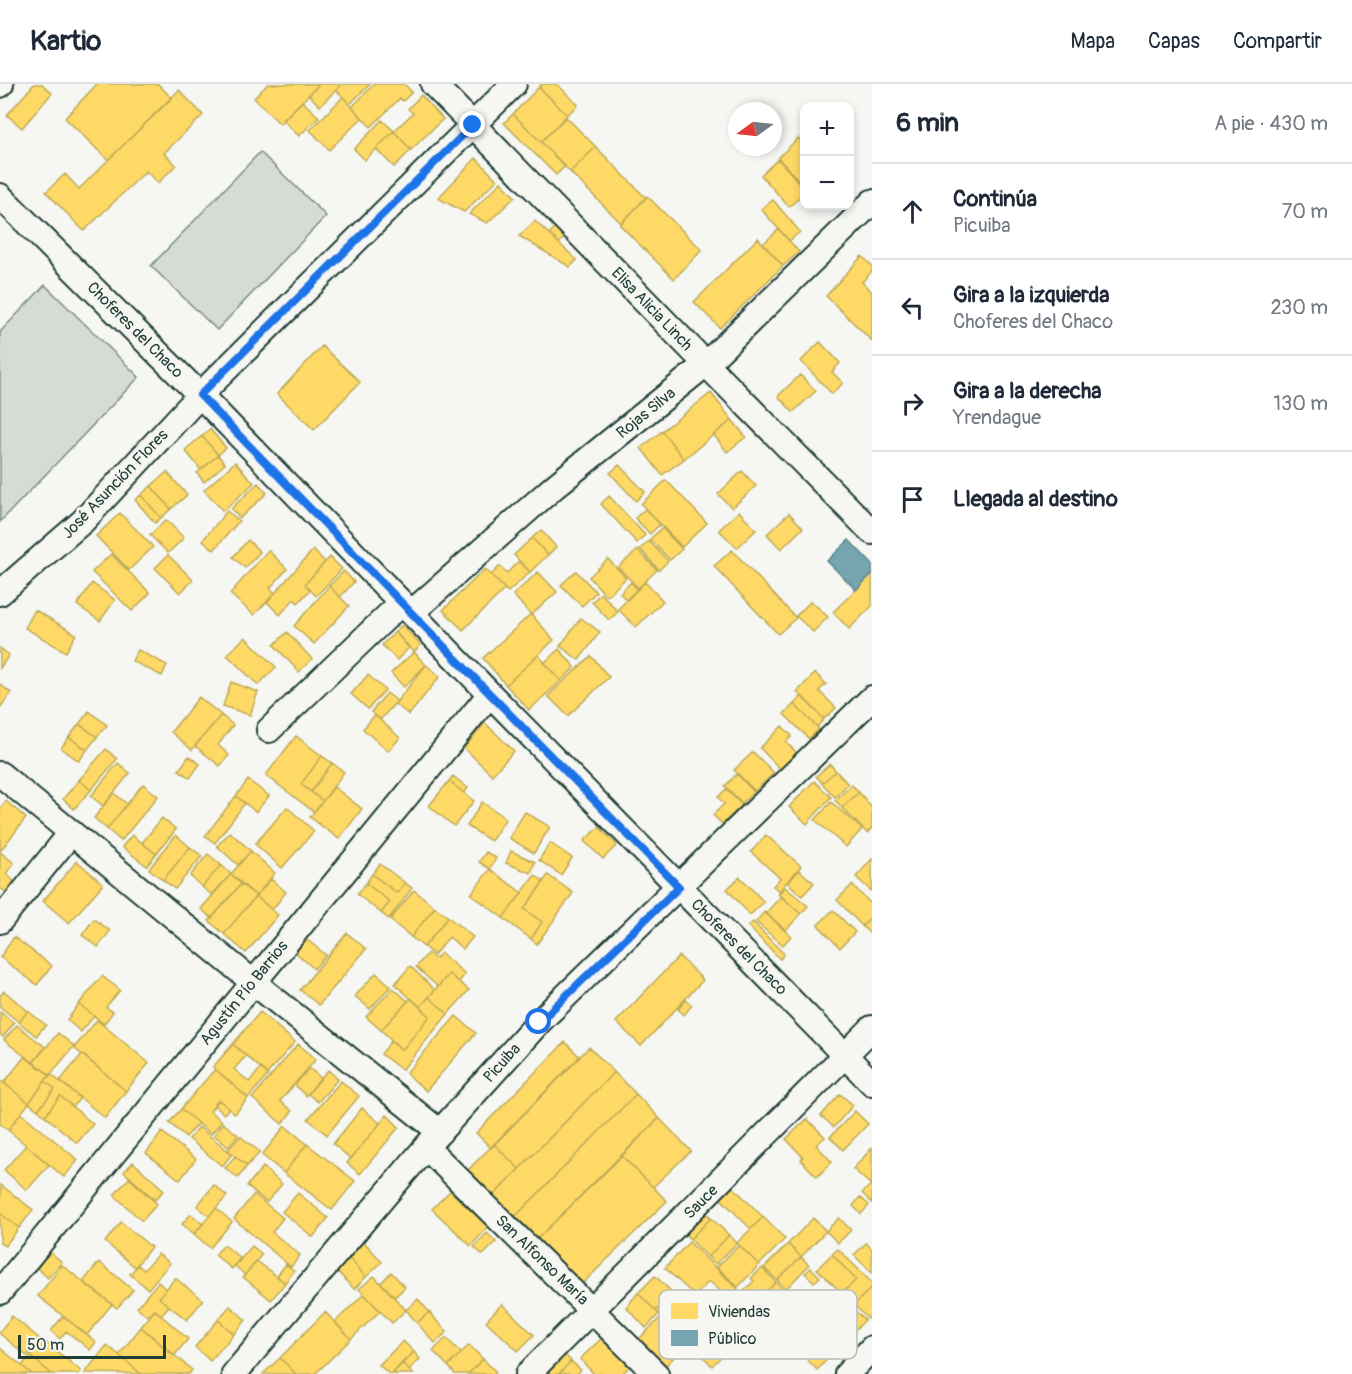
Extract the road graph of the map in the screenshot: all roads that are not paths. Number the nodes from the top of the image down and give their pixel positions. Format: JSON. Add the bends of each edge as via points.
{"nodes":[{"id":1,"x":433,"y":84,"type":"edge"},
{"id":2,"x":514,"y":84,"type":"edge"},
{"id":3,"x":473,"y":125,"type":"junction"},
{"id":4,"x":0,"y":196,"type":"edge"},
{"id":5,"x":872,"y":202,"type":"edge"},
{"id":6,"x":706,"y":364,"type":"junction"},
{"id":7,"x":200,"y":395,"type":"junction"},
{"id":8,"x":872,"y":532,"type":"edge"},
{"id":9,"x":0,"y":593,"type":"edge"},
{"id":10,"x":406,"y":608,"type":"junction"},
{"id":11,"x":490,"y":694,"type":"junction"},
{"id":12,"x":872,"y":698,"type":"edge"},
{"id":13,"x":269,"y":730,"type":"dead end"},
{"id":14,"x":0,"y":774,"type":"edge"},
{"id":15,"x":71,"y":833,"type":"junction"},
{"id":16,"x":679,"y":887,"type":"junction"},
{"id":17,"x":0,"y":921,"type":"edge"},
{"id":18,"x":253,"y":982,"type":"junction"},
{"id":19,"x":872,"y":1028,"type":"edge"},
{"id":20,"x":845,"y":1056,"type":"junction"},
{"id":21,"x":872,"y":1083,"type":"edge"},
{"id":22,"x":433,"y":1140,"type":"junction"},
{"id":23,"x":0,"y":1292,"type":"edge"},
{"id":24,"x":593,"y":1310,"type":"junction"},
{"id":25,"x":872,"y":1348,"type":"edge"},
{"id":26,"x":234,"y":1374,"type":"edge"},
{"id":27,"x":528,"y":1374,"type":"edge"},
{"id":28,"x":657,"y":1374,"type":"edge"},
{"id":29,"x":847,"y":1374,"type":"edge"}],
"edges":[{"from":1,"to":3,"type":"street","name":"Elisa Alicia Linch"},
{"from":2,"to":3,"type":"street","name":"José Asunción Flores"},
{"from":3,"to":6,"type":"street","name":"Elisa Alicia Linch"},
{"from":3,"to":7,"type":"street","name":"José Asunción Flores"},
{"from":4,"to":7,"type":"street","name":"Choferes del Chaco"},
{"from":5,"to":6,"type":"street","name":"Rojas Silva"},
{"from":6,"to":8,"type":"street","name":"Elisa Alicia Linch"},
{"from":6,"to":10,"type":"street","name":"Rojas Silva"},
{"from":7,"to":9,"type":"street","name":"José Asunción Flores","via":[[83,521]]},
{"from":7,"to":10,"type":"street","name":"Choferes del Chaco"},
{"from":10,"to":11,"type":"street","name":"Choferes del Chaco"},
{"from":10,"to":13,"type":"street","name":"Rojas Silva"},
{"from":11,"to":16,"type":"street","name":"Choferes del Chaco"},
{"from":11,"to":18,"type":"street","name":"Agustín Pío Barrios"},
{"from":12,"to":16,"type":"street","name":"Picuiba"},
{"from":14,"to":15,"type":"street","name":"San Alfonso María"},
{"from":15,"to":17,"type":"street"},
{"from":15,"to":18,"type":"street","name":"San Alfonso María"},
{"from":16,"to":20,"type":"street","name":"Choferes del Chaco"},
{"from":16,"to":22,"type":"street","name":"Picuiba","via":[[539,1022]]},
{"from":18,"to":22,"type":"street","name":"San Alfonso María"},
{"from":18,"to":23,"type":"street","name":"Agustín Pío Barrios"},
{"from":19,"to":20,"type":"street","name":"Sauce"},
{"from":20,"to":21,"type":"street","name":"Choferes del Chaco"},
{"from":20,"to":24,"type":"street","name":"Sauce"},
{"from":22,"to":24,"type":"street","name":"San Alfonso María"},
{"from":22,"to":26,"type":"street","name":"Picuiba"},
{"from":24,"to":27,"type":"street","name":"Sauce"},
{"from":24,"to":28,"type":"street","name":"San Alfonso María"},
{"from":25,"to":29,"type":"street"}]}
